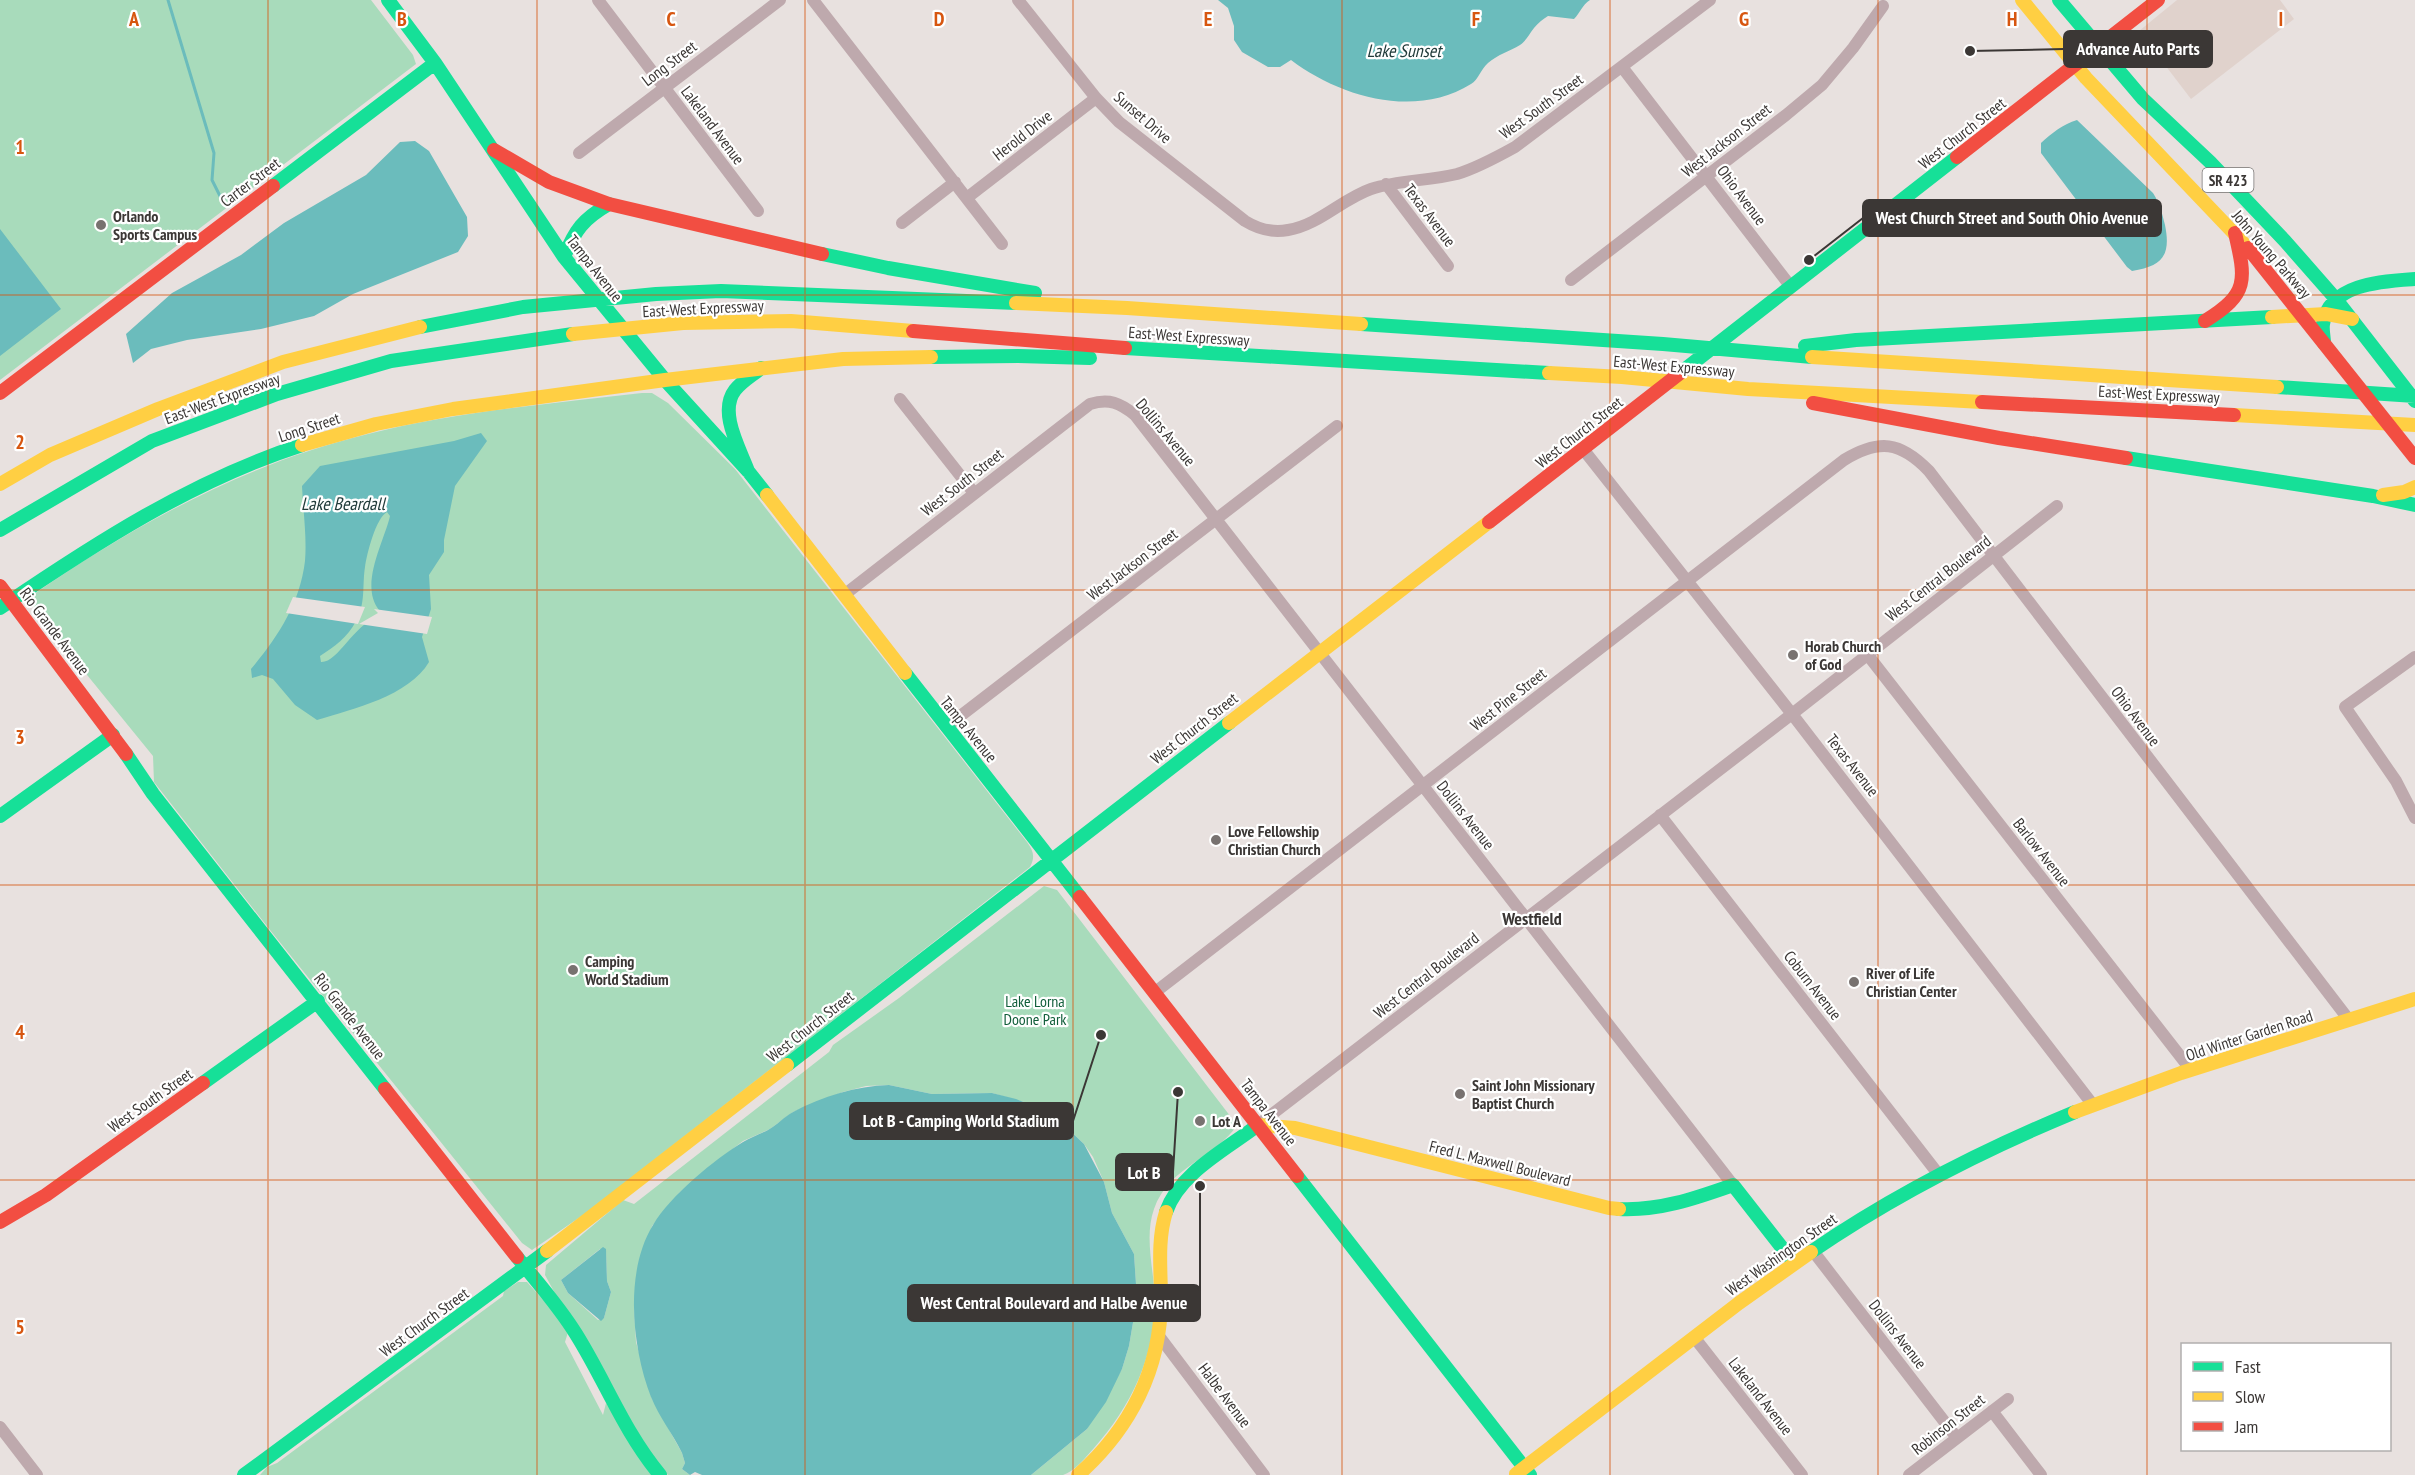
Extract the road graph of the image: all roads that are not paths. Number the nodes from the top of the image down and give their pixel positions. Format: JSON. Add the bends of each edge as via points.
{"nodes":[{"id":1,"x":388,"y":0,"type":"edge"},
{"id":2,"x":598,"y":0,"type":"edge"},
{"id":3,"x":780,"y":0,"type":"edge"},
{"id":4,"x":813,"y":0,"type":"edge"},
{"id":5,"x":1018,"y":0,"type":"edge"},
{"id":6,"x":1710,"y":0,"type":"edge"},
{"id":7,"x":2022,"y":0,"type":"edge"},
{"id":8,"x":2058,"y":0,"type":"edge"},
{"id":9,"x":2158,"y":0,"type":"edge"},
{"id":10,"x":1883,"y":6,"type":"dead end"},
{"id":11,"x":2098,"y":47,"type":"junction"},
{"id":12,"x":435,"y":63,"type":"junction"},
{"id":13,"x":2075,"y":65,"type":"junction"},
{"id":14,"x":1622,"y":66,"type":"junction"},
{"id":15,"x":664,"y":88,"type":"junction"},
{"id":16,"x":1096,"y":98,"type":"junction"},
{"id":17,"x":494,"y":150,"type":"junction"},
{"id":18,"x":579,"y":153,"type":"dead end"},
{"id":19,"x":1706,"y":176,"type":"junction"},
{"id":20,"x":955,"y":182,"type":"junction"},
{"id":21,"x":1386,"y":184,"type":"junction"},
{"id":22,"x":968,"y":198,"type":"junction"},
{"id":23,"x":609,"y":204,"type":"junction"},
{"id":24,"x":758,"y":211,"type":"dead end"},
{"id":25,"x":902,"y":223,"type":"dead end"},
{"id":26,"x":1271,"y":231,"type":"joint"},
{"id":27,"x":2235,"y":233,"type":"junction"},
{"id":28,"x":1002,"y":244,"type":"dead end"},
{"id":29,"x":564,"y":257,"type":"junction"},
{"id":30,"x":1448,"y":266,"type":"dead end"},
{"id":31,"x":2415,"y":279,"type":"edge"},
{"id":32,"x":1570,"y":280,"type":"dead end"},
{"id":33,"x":1791,"y":287,"type":"junction"},
{"id":34,"x":2336,"y":298,"type":"junction"},
{"id":35,"x":1127,"y":308,"type":"junction"},
{"id":36,"x":2326,"y":314,"type":"junction"},
{"id":37,"x":2304,"y":315,"type":"junction"},
{"id":38,"x":2352,"y":319,"type":"junction"},
{"id":39,"x":2205,"y":321,"type":"junction"},
{"id":40,"x":2324,"y":343,"type":"junction"},
{"id":41,"x":1156,"y":351,"type":"junction"},
{"id":42,"x":1751,"y":353,"type":"junction"},
{"id":43,"x":761,"y":368,"type":"junction"},
{"id":44,"x":665,"y":380,"type":"junction"},
{"id":45,"x":1748,"y":389,"type":"junction"},
{"id":46,"x":0,"y":393,"type":"edge"},
{"id":47,"x":2415,"y":396,"type":"edge"},
{"id":48,"x":900,"y":399,"type":"dead end"},
{"id":49,"x":1103,"y":400,"type":"joint"},
{"id":50,"x":2415,"y":402,"type":"edge"},
{"id":51,"x":2415,"y":425,"type":"edge"},
{"id":52,"x":1337,"y":426,"type":"dead end"},
{"id":53,"x":1888,"y":445,"type":"joint"},
{"id":54,"x":1583,"y":449,"type":"junction"},
{"id":55,"x":2415,"y":458,"type":"edge"},
{"id":56,"x":748,"y":471,"type":"junction"},
{"id":57,"x":0,"y":484,"type":"edge"},
{"id":58,"x":2415,"y":487,"type":"edge"},
{"id":59,"x":974,"y":493,"type":"junction"},
{"id":60,"x":2373,"y":496,"type":"junction"},
{"id":61,"x":2415,"y":505,"type":"edge"},
{"id":62,"x":2057,"y":506,"type":"dead end"},
{"id":63,"x":1216,"y":520,"type":"junction"},
{"id":64,"x":0,"y":530,"type":"edge"},
{"id":65,"x":1992,"y":555,"type":"junction"},
{"id":66,"x":1688,"y":581,"type":"junction"},
{"id":67,"x":0,"y":586,"type":"edge"},
{"id":68,"x":844,"y":595,"type":"junction"},
{"id":69,"x":6,"y":604,"type":"edge"},
{"id":70,"x":1320,"y":651,"type":"junction"},
{"id":71,"x":1868,"y":654,"type":"junction"},
{"id":72,"x":2415,"y":657,"type":"edge"},
{"id":73,"x":1792,"y":714,"type":"junction"},
{"id":74,"x":946,"y":727,"type":"junction"},
{"id":75,"x":113,"y":735,"type":"junction"},
{"id":76,"x":1423,"y":786,"type":"junction"},
{"id":77,"x":1660,"y":815,"type":"junction"},
{"id":78,"x":0,"y":816,"type":"edge"},
{"id":79,"x":2415,"y":818,"type":"edge"},
{"id":80,"x":1052,"y":859,"type":"junction"},
{"id":81,"x":1527,"y":918,"type":"junction"},
{"id":82,"x":1154,"y":993,"type":"junction"},
{"id":83,"x":2415,"y":999,"type":"edge"},
{"id":84,"x":318,"y":1001,"type":"junction"},
{"id":85,"x":2349,"y":1020,"type":"junction"},
{"id":86,"x":2191,"y":1070,"type":"junction"},
{"id":87,"x":2093,"y":1105,"type":"junction"},
{"id":88,"x":1258,"y":1125,"type":"junction"},
{"id":89,"x":1939,"y":1175,"type":"junction"},
{"id":90,"x":1733,"y":1185,"type":"junction"},
{"id":91,"x":0,"y":1222,"type":"edge"},
{"id":92,"x":1813,"y":1251,"type":"junction"},
{"id":93,"x":1794,"y":1263,"type":"junction"},
{"id":94,"x":526,"y":1267,"type":"junction"},
{"id":95,"x":1158,"y":1336,"type":"junction"},
{"id":96,"x":1694,"y":1337,"type":"junction"},
{"id":97,"x":2008,"y":1399,"type":"dead end"},
{"id":98,"x":1992,"y":1411,"type":"junction"},
{"id":99,"x":0,"y":1427,"type":"edge"},
{"id":100,"x":1958,"y":1438,"type":"junction"},
{"id":101,"x":1524,"y":1473,"type":"edge"},
{"id":102,"x":246,"y":1474,"type":"edge"},
{"id":103,"x":37,"y":1475,"type":"edge"},
{"id":104,"x":660,"y":1475,"type":"edge"},
{"id":105,"x":1078,"y":1475,"type":"edge"},
{"id":106,"x":1264,"y":1475,"type":"edge"},
{"id":107,"x":1802,"y":1475,"type":"edge"},
{"id":108,"x":1909,"y":1475,"type":"edge"},
{"id":109,"x":2041,"y":1475,"type":"edge"}],
"edges":[{"from":1,"to":12,"type":"main road","name":"Tampa Avenue"},
{"from":2,"to":15,"type":"street","name":"Lakeland Avenue"},
{"from":3,"to":15,"type":"street","name":"Long Street"},
{"from":4,"to":20,"type":"street"},
{"from":5,"to":16,"type":"street","name":"Sunset Drive"},
{"from":6,"to":14,"type":"street","name":"West South Street"},
{"from":7,"to":13,"type":"main road","name":"John Young Parkway"},
{"from":8,"to":11,"type":"main road","name":"John Young Parkway"},
{"from":9,"to":11,"type":"main road","name":"West Church Street"},
{"from":10,"to":19,"type":"street","name":"West Jackson Street","via":[[1822,85]]},
{"from":11,"to":13,"type":"main road","name":"West Church Street"},
{"from":11,"to":34,"type":"main road","name":"John Young Parkway","number":"SR 423","via":[[2143,99],[2210,162]]},
{"from":12,"to":17,"type":"main road","name":"Tampa Avenue"},
{"from":12,"to":46,"type":"main road","name":"Carter Street"},
{"from":13,"to":27,"type":"main road","name":"John Young Parkway","number":"SR 423"},
{"from":13,"to":33,"type":"main road","name":"West Church Street"},
{"from":14,"to":19,"type":"street","name":"Ohio Avenue"},
{"from":14,"to":21,"type":"street","name":"West South Street","via":[[1515,147],[1487,162],[1456,174]]},
{"from":15,"to":18,"type":"street","name":"Long Street"},
{"from":15,"to":24,"type":"street","name":"Lakeland Avenue"},
{"from":16,"to":22,"type":"street","name":"Herold Drive"},
{"from":16,"to":26,"type":"street","name":"Sunset Drive","via":[[1119,122],[1245,221]]},
{"from":17,"to":23,"type":"main road","via":[[549,182]]},
{"from":17,"to":29,"type":"main road","name":"Tampa Avenue"},
{"from":19,"to":32,"type":"street","name":"West Jackson Street"},
{"from":19,"to":33,"type":"street","name":"Ohio Avenue"},
{"from":20,"to":22,"type":"street"},
{"from":20,"to":25,"type":"street"},
{"from":21,"to":26,"type":"street","name":"West South Street","via":[[1367,190],[1304,226]]},
{"from":21,"to":30,"type":"street","name":"Texas Avenue"},
{"from":22,"to":28,"type":"street"},
{"from":23,"to":29,"type":"main road","via":[[585,217]]},
{"from":23,"to":35,"type":"main road","via":[[888,268]]},
{"from":27,"to":37,"type":"main road","name":"John Young Parkway","number":"SR 423"},
{"from":27,"to":39,"type":"main road","via":[[2243,282],[2225,310]]},
{"from":29,"to":44,"type":"main road","name":"Tampa Avenue"},
{"from":31,"to":34,"type":"main road","via":[[2353,289]]},
{"from":33,"to":54,"type":"main road","name":"West Church Street"},
{"from":34,"to":36,"type":"main road"},
{"from":34,"to":38,"type":"main road","name":"John Young Parkway","number":"SR 423"},
{"from":35,"to":42,"type":"main road","name":"East-West Expressway"},
{"from":35,"to":57,"type":"main road","name":"East-West Expressway","via":[[732,291],[523,307],[405,330],[282,362],[50,455]]},
{"from":36,"to":37,"type":"main road"},
{"from":36,"to":38,"type":"main road"},
{"from":36,"to":40,"type":"main road","via":[[2321,329]]},
{"from":37,"to":39,"type":"main road"},
{"from":37,"to":40,"type":"main road","name":"John Young Parkway","number":"SR 423"},
{"from":38,"to":50,"type":"main road","name":"John Young Parkway","number":"SR 423"},
{"from":39,"to":42,"type":"main road","via":[[1856,340]]},
{"from":40,"to":55,"type":"main road","name":"John Young Parkway","number":"SR 423"},
{"from":41,"to":43,"type":"main road","name":"Long Street","via":[[1121,359],[921,357],[843,359]]},
{"from":41,"to":45,"type":"main road","name":"East-West Expressway","via":[[1622,377]]},
{"from":41,"to":64,"type":"main road","name":"East-West Expressway","via":[[791,321],[683,323],[542,337],[391,361],[277,394],[152,441]]},
{"from":42,"to":47,"type":"main road","name":"East-West Expressway"},
{"from":43,"to":44,"type":"main road","name":"Long Street"},
{"from":43,"to":56,"type":"main road","via":[[734,391],[729,409]]},
{"from":44,"to":56,"type":"main road","name":"Tampa Avenue"},
{"from":44,"to":69,"type":"main road","name":"Long Street","via":[[487,403],[388,421],[314,442],[207,484],[141,517]]},
{"from":45,"to":51,"type":"main road","name":"East-West Expressway"},
{"from":45,"to":60,"type":"main road","via":[[1999,438]]},
{"from":48,"to":59,"type":"street"},
{"from":49,"to":59,"type":"street","name":"West South Street","via":[[1090,404]]},
{"from":49,"to":63,"type":"street","name":"Dollins Avenue","via":[[1123,406],[1135,415]]},
{"from":52,"to":63,"type":"street","name":"West Jackson Street"},
{"from":53,"to":65,"type":"street","name":"Ohio Avenue","via":[[1916,457]]},
{"from":53,"to":66,"type":"street","name":"West Pine Street","via":[[1872,446],[1844,460]]},
{"from":54,"to":66,"type":"street","name":"Texas Avenue"},
{"from":54,"to":70,"type":"main road","name":"West Church Street"},
{"from":56,"to":68,"type":"main road","name":"Tampa Avenue"},
{"from":58,"to":60,"type":"main road"},
{"from":59,"to":68,"type":"street","name":"West South Street"},
{"from":60,"to":61,"type":"main road"},
{"from":62,"to":65,"type":"street","name":"West Central Boulevard"},
{"from":63,"to":70,"type":"street","name":"Dollins Avenue"},
{"from":63,"to":74,"type":"street","name":"West Jackson Street"},
{"from":65,"to":71,"type":"street","name":"West Central Boulevard"},
{"from":65,"to":85,"type":"street","name":"Ohio Avenue"},
{"from":66,"to":73,"type":"street","name":"Texas Avenue"},
{"from":66,"to":76,"type":"street","name":"West Pine Street"},
{"from":67,"to":69,"type":"main road","name":"Rio Grande Avenue"},
{"from":68,"to":74,"type":"main road","name":"Tampa Avenue"},
{"from":69,"to":75,"type":"main road","name":"Rio Grande Avenue"},
{"from":70,"to":76,"type":"street","name":"Dollins Avenue"},
{"from":70,"to":80,"type":"main road","name":"West Church Street"},
{"from":71,"to":73,"type":"street","name":"West Central Boulevard"},
{"from":71,"to":86,"type":"street","name":"Barlow Avenue"},
{"from":72,"to":79,"type":"street","via":[[2345,707],[2396,781]]},
{"from":73,"to":77,"type":"street","name":"West Central Boulevard"},
{"from":73,"to":87,"type":"street","name":"Texas Avenue"},
{"from":74,"to":80,"type":"main road","name":"Tampa Avenue"},
{"from":75,"to":78,"type":"main road"},
{"from":75,"to":84,"type":"main road","name":"Rio Grande Avenue","via":[[153,794]]},
{"from":76,"to":81,"type":"street","name":"Dollins Avenue"},
{"from":76,"to":82,"type":"street","name":"West Pine Street"},
{"from":77,"to":81,"type":"street","name":"West Central Boulevard"},
{"from":77,"to":89,"type":"street","name":"Coburn Avenue"},
{"from":80,"to":82,"type":"main road","name":"Tampa Avenue"},
{"from":80,"to":94,"type":"main road","name":"West Church Street"},
{"from":81,"to":88,"type":"street","name":"West Central Boulevard"},
{"from":81,"to":90,"type":"street","name":"Dollins Avenue"},
{"from":82,"to":88,"type":"main road","name":"Tampa Avenue"},
{"from":83,"to":85,"type":"main road","name":"Old Winter Garden Road"},
{"from":84,"to":91,"type":"main road","name":"West South Street","via":[[46,1195]]},
{"from":84,"to":94,"type":"main road","name":"Rio Grande Avenue"},
{"from":85,"to":86,"type":"main road","name":"Old Winter Garden Road"},
{"from":86,"to":87,"type":"main road","name":"Old Winter Garden Road"},
{"from":87,"to":89,"type":"main road","name":"West Washington Street"},
{"from":88,"to":90,"type":"main road","name":"Fred L. Maxwell Boulevard","via":[[1295,1128],[1609,1208],[1662,1208]]},
{"from":88,"to":95,"type":"main road","name":"West Central Boulevard","via":[[1189,1179],[1168,1206],[1159,1261]]},
{"from":88,"to":101,"type":"main road","name":"Tampa Avenue"},
{"from":89,"to":92,"type":"main road","name":"West Washington Street"},
{"from":90,"to":93,"type":"main road","name":"Dollins Avenue"},
{"from":92,"to":93,"type":"main road","name":"West Washington Street"},
{"from":92,"to":100,"type":"street","name":"Dollins Avenue"},
{"from":93,"to":96,"type":"main road","name":"West Washington Street"},
{"from":94,"to":102,"type":"main road","name":"West Church Street"},
{"from":94,"to":104,"type":"main road","name":"Rio Grande Avenue","via":[[562,1310],[630,1437]]},
{"from":95,"to":105,"type":"main road","name":"West Central Boulevard","via":[[1134,1409],[1110,1443]]},
{"from":95,"to":106,"type":"street","name":"Halbe Avenue"},
{"from":96,"to":101,"type":"main road","name":"West Washington Street"},
{"from":96,"to":107,"type":"street","name":"Lakeland Avenue"},
{"from":97,"to":98,"type":"street","name":"Robinson Street"},
{"from":98,"to":100,"type":"street","name":"Robinson Street"},
{"from":98,"to":109,"type":"street"},
{"from":99,"to":103,"type":"street"},
{"from":100,"to":108,"type":"street","name":"Robinson Street"}]}
